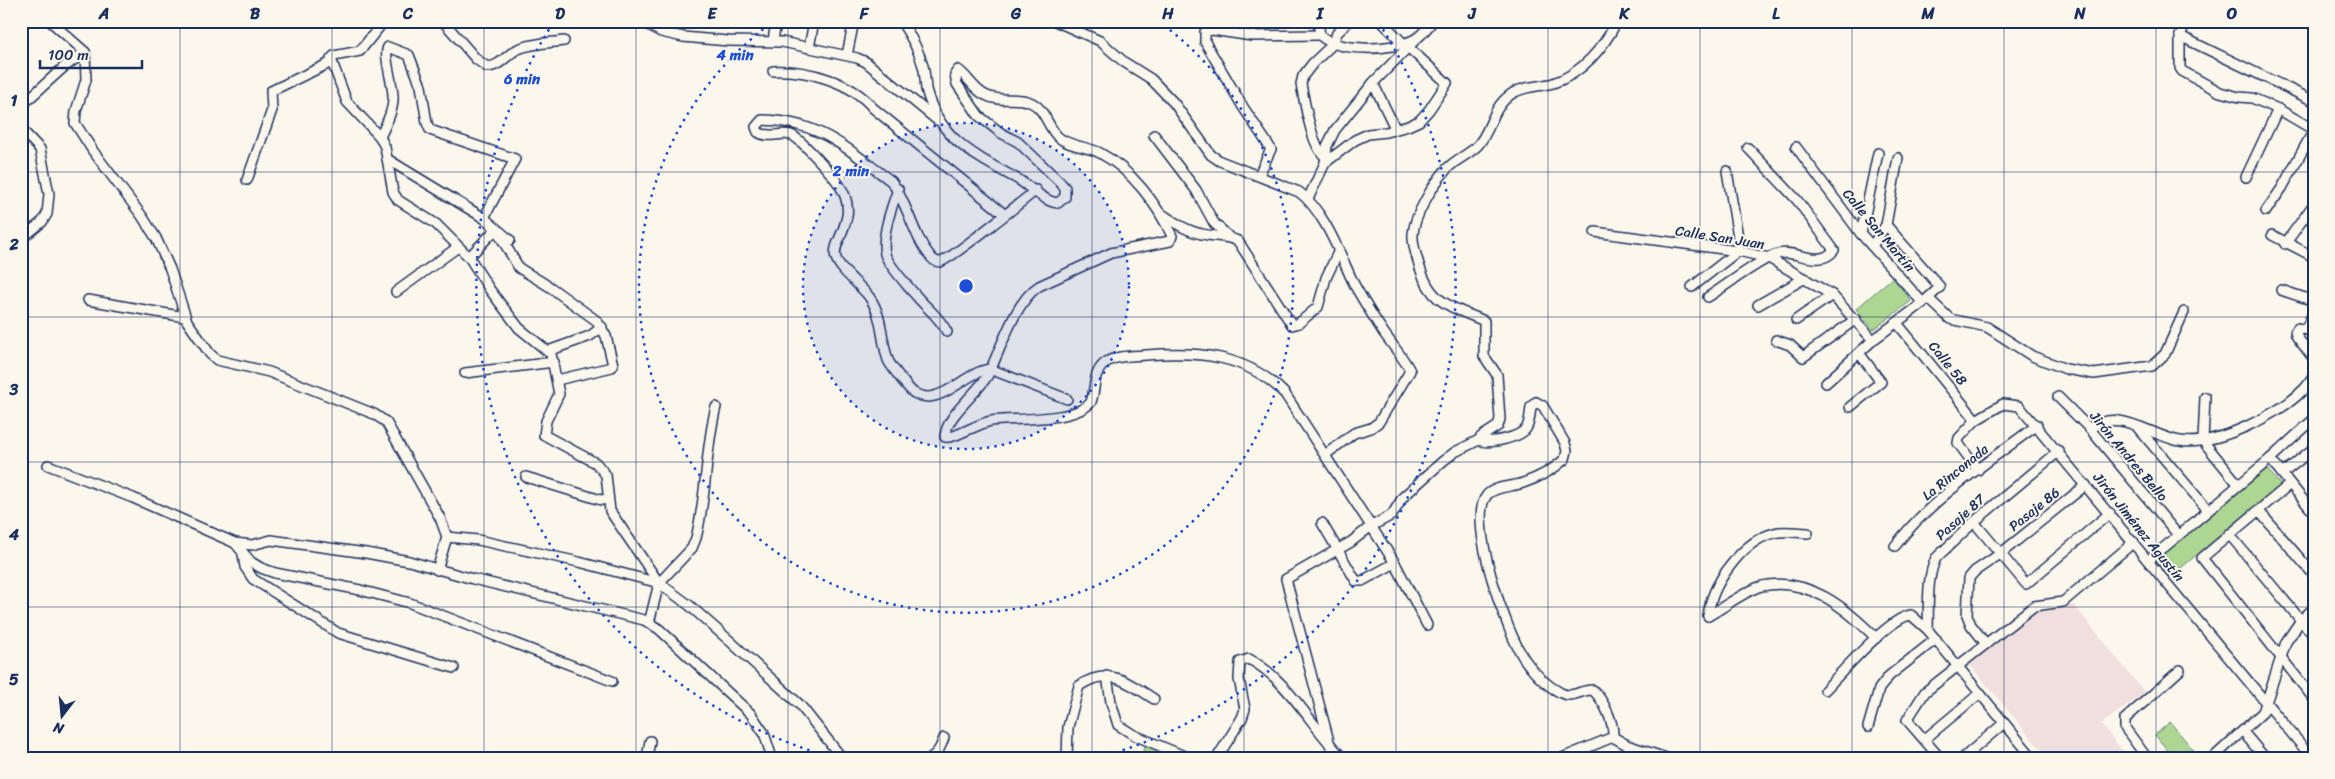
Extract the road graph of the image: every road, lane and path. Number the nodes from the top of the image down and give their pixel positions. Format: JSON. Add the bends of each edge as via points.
{"nodes":[{"id":1,"x":50,"y":21,"type":"edge"},
{"id":2,"x":384,"y":21,"type":"edge"},
{"id":3,"x":443,"y":21,"type":"edge"},
{"id":4,"x":640,"y":21,"type":"edge"},
{"id":5,"x":776,"y":21,"type":"edge"},
{"id":6,"x":814,"y":21,"type":"edge"},
{"id":7,"x":854,"y":21,"type":"edge"},
{"id":8,"x":901,"y":21,"type":"edge"},
{"id":9,"x":1055,"y":21,"type":"edge"},
{"id":10,"x":1318,"y":21,"type":"edge"},
{"id":11,"x":1349,"y":21,"type":"edge"},
{"id":12,"x":1381,"y":21,"type":"edge"},
{"id":13,"x":1617,"y":21,"type":"edge"},
{"id":14,"x":2186,"y":21,"type":"edge"},
{"id":15,"x":1432,"y":22,"type":"edge"},
{"id":16,"x":1320,"y":35,"type":"junction"},
{"id":17,"x":2180,"y":36,"type":"junction"},
{"id":18,"x":564,"y":41,"type":"dead end"},
{"id":19,"x":773,"y":42,"type":"junction"},
{"id":20,"x":1333,"y":44,"type":"junction"},
{"id":21,"x":1406,"y":45,"type":"junction"},
{"id":22,"x":810,"y":48,"type":"junction"},
{"id":23,"x":85,"y":52,"type":"junction"},
{"id":24,"x":847,"y":55,"type":"junction"},
{"id":25,"x":332,"y":62,"type":"junction"},
{"id":26,"x":773,"y":71,"type":"dead end"},
{"id":27,"x":1373,"y":83,"type":"junction"},
{"id":28,"x":2314,"y":101,"type":"edge"},
{"id":29,"x":21,"y":106,"type":"edge"},
{"id":30,"x":2278,"y":108,"type":"junction"},
{"id":31,"x":939,"y":122,"type":"junction"},
{"id":32,"x":1395,"y":128,"type":"junction"},
{"id":33,"x":21,"y":129,"type":"edge"},
{"id":34,"x":2314,"y":130,"type":"edge"},
{"id":35,"x":1154,"y":135,"type":"dead end"},
{"id":36,"x":380,"y":137,"type":"junction"},
{"id":37,"x":1796,"y":147,"type":"dead end"},
{"id":38,"x":1748,"y":148,"type":"dead end"},
{"id":39,"x":1878,"y":153,"type":"dead end"},
{"id":40,"x":1898,"y":158,"type":"dead end"},
{"id":41,"x":387,"y":159,"type":"junction"},
{"id":42,"x":1325,"y":159,"type":"junction"},
{"id":43,"x":1727,"y":171,"type":"dead end"},
{"id":44,"x":1259,"y":174,"type":"junction"},
{"id":45,"x":2246,"y":177,"type":"dead end"},
{"id":46,"x":247,"y":180,"type":"dead end"},
{"id":47,"x":898,"y":189,"type":"junction"},
{"id":48,"x":1036,"y":190,"type":"junction"},
{"id":49,"x":1308,"y":199,"type":"junction"},
{"id":50,"x":2314,"y":204,"type":"edge"},
{"id":51,"x":2266,"y":211,"type":"dead end"},
{"id":52,"x":1160,"y":213,"type":"junction"},
{"id":53,"x":1004,"y":214,"type":"junction"},
{"id":54,"x":484,"y":218,"type":"junction"},
{"id":55,"x":1886,"y":225,"type":"junction"},
{"id":56,"x":496,"y":229,"type":"junction"},
{"id":57,"x":1595,"y":232,"type":"dead end"},
{"id":58,"x":1861,"y":234,"type":"junction"},
{"id":59,"x":2272,"y":235,"type":"dead end"},
{"id":60,"x":1228,"y":236,"type":"junction"},
{"id":61,"x":21,"y":239,"type":"edge"},
{"id":62,"x":510,"y":240,"type":"dead end"},
{"id":63,"x":2285,"y":244,"type":"junction"},
{"id":64,"x":1872,"y":246,"type":"junction"},
{"id":65,"x":458,"y":247,"type":"junction"},
{"id":66,"x":1339,"y":250,"type":"junction"},
{"id":67,"x":1738,"y":251,"type":"junction"},
{"id":68,"x":470,"y":257,"type":"junction"},
{"id":69,"x":2314,"y":257,"type":"edge"},
{"id":70,"x":1769,"y":258,"type":"junction"},
{"id":71,"x":1805,"y":278,"type":"junction"},
{"id":72,"x":1692,"y":287,"type":"dead end"},
{"id":73,"x":2281,"y":290,"type":"dead end"},
{"id":74,"x":396,"y":292,"type":"dead end"},
{"id":75,"x":1832,"y":295,"type":"junction"},
{"id":76,"x":1708,"y":297,"type":"dead end"},
{"id":77,"x":88,"y":300,"type":"dead end"},
{"id":78,"x":1925,"y":300,"type":"junction"},
{"id":79,"x":2314,"y":301,"type":"edge"},
{"id":80,"x":1758,"y":305,"type":"dead end"},
{"id":81,"x":2314,"y":311,"type":"edge"},
{"id":82,"x":2184,"y":312,"type":"dead end"},
{"id":83,"x":185,"y":317,"type":"junction"},
{"id":84,"x":1856,"y":319,"type":"junction"},
{"id":85,"x":1796,"y":320,"type":"dead end"},
{"id":86,"x":1897,"y":324,"type":"junction"},
{"id":87,"x":602,"y":327,"type":"junction"},
{"id":88,"x":2310,"y":330,"type":"edge"},
{"id":89,"x":948,"y":332,"type":"dead end"},
{"id":90,"x":1776,"y":340,"type":"dead end"},
{"id":91,"x":1873,"y":340,"type":"junction"},
{"id":92,"x":548,"y":351,"type":"junction"},
{"id":93,"x":1859,"y":353,"type":"junction"},
{"id":94,"x":2314,"y":359,"type":"edge"},
{"id":95,"x":554,"y":362,"type":"junction"},
{"id":96,"x":990,"y":369,"type":"junction"},
{"id":97,"x":464,"y":373,"type":"dead end"},
{"id":98,"x":2314,"y":376,"type":"edge"},
{"id":99,"x":557,"y":380,"type":"junction"},
{"id":100,"x":1826,"y":382,"type":"dead end"},
{"id":101,"x":2058,"y":397,"type":"dead end"},
{"id":102,"x":2206,"y":397,"type":"dead end"},
{"id":103,"x":1067,"y":399,"type":"dead end"},
{"id":104,"x":716,"y":407,"type":"dead end"},
{"id":105,"x":1850,"y":407,"type":"dead end"},
{"id":106,"x":2314,"y":419,"type":"edge"},
{"id":107,"x":1976,"y":420,"type":"junction"},
{"id":108,"x":2037,"y":426,"type":"junction"},
{"id":109,"x":2137,"y":427,"type":"junction"},
{"id":110,"x":2090,"y":429,"type":"junction"},
{"id":111,"x":1479,"y":440,"type":"junction"},
{"id":112,"x":2203,"y":441,"type":"junction"},
{"id":113,"x":2314,"y":448,"type":"edge"},
{"id":114,"x":2059,"y":451,"type":"junction"},
{"id":115,"x":1325,"y":455,"type":"junction"},
{"id":116,"x":2270,"y":459,"type":"junction"},
{"id":117,"x":48,"y":465,"type":"dead end"},
{"id":118,"x":1978,"y":470,"type":"junction"},
{"id":119,"x":2282,"y":474,"type":"junction"},
{"id":120,"x":526,"y":477,"type":"dead end"},
{"id":121,"x":2238,"y":484,"type":"junction"},
{"id":122,"x":2290,"y":484,"type":"junction"},
{"id":123,"x":2086,"y":485,"type":"junction"},
{"id":124,"x":608,"y":499,"type":"junction"},
{"id":125,"x":2312,"y":508,"type":"edge"},
{"id":126,"x":2208,"y":510,"type":"junction"},
{"id":127,"x":2258,"y":510,"type":"junction"},
{"id":128,"x":2110,"y":513,"type":"junction"},
{"id":129,"x":1322,"y":522,"type":"dead end"},
{"id":130,"x":1974,"y":522,"type":"junction"},
{"id":131,"x":1370,"y":527,"type":"junction"},
{"id":132,"x":1808,"y":533,"type":"dead end"},
{"id":133,"x":2229,"y":534,"type":"junction"},
{"id":134,"x":2178,"y":535,"type":"junction"},
{"id":135,"x":447,"y":537,"type":"junction"},
{"id":136,"x":2134,"y":542,"type":"junction"},
{"id":137,"x":235,"y":543,"type":"junction"},
{"id":138,"x":1895,"y":546,"type":"dead end"},
{"id":139,"x":1338,"y":550,"type":"junction"},
{"id":140,"x":243,"y":554,"type":"junction"},
{"id":141,"x":2000,"y":554,"type":"junction"},
{"id":142,"x":2149,"y":560,"type":"junction"},
{"id":143,"x":1395,"y":563,"type":"junction"},
{"id":144,"x":437,"y":570,"type":"junction"},
{"id":145,"x":2314,"y":575,"type":"edge"},
{"id":146,"x":660,"y":584,"type":"junction"},
{"id":147,"x":2314,"y":608,"type":"edge"},
{"id":148,"x":2300,"y":620,"type":"junction"},
{"id":149,"x":649,"y":623,"type":"junction"},
{"id":150,"x":1427,"y":625,"type":"dead end"},
{"id":151,"x":1928,"y":630,"type":"junction"},
{"id":152,"x":2314,"y":636,"type":"edge"},
{"id":153,"x":1876,"y":638,"type":"junction"},
{"id":154,"x":1936,"y":639,"type":"junction"},
{"id":155,"x":1986,"y":644,"type":"junction"},
{"id":156,"x":2280,"y":658,"type":"junction"},
{"id":157,"x":1957,"y":667,"type":"junction"},
{"id":158,"x":454,"y":668,"type":"dead end"},
{"id":159,"x":2180,"y":670,"type":"dead end"},
{"id":160,"x":1107,"y":676,"type":"junction"},
{"id":161,"x":612,"y":681,"type":"dead end"},
{"id":162,"x":1825,"y":690,"type":"dead end"},
{"id":163,"x":1979,"y":694,"type":"junction"},
{"id":164,"x":1154,"y":699,"type":"dead end"},
{"id":165,"x":2314,"y":699,"type":"edge"},
{"id":166,"x":2266,"y":703,"type":"junction"},
{"id":167,"x":2004,"y":723,"type":"junction"},
{"id":168,"x":1868,"y":727,"type":"dead end"},
{"id":169,"x":2243,"y":732,"type":"junction"},
{"id":170,"x":1613,"y":737,"type":"junction"},
{"id":171,"x":944,"y":738,"type":"dead end"},
{"id":172,"x":1925,"y":739,"type":"junction"},
{"id":173,"x":650,"y":741,"type":"dead end"},
{"id":174,"x":1330,"y":746,"type":"junction"},
{"id":175,"x":2306,"y":755,"type":"edge"},
{"id":176,"x":2028,"y":756,"type":"edge"},
{"id":177,"x":2147,"y":757,"type":"edge"},
{"id":178,"x":650,"y":758,"type":"edge"},
{"id":179,"x":772,"y":758,"type":"edge"},
{"id":180,"x":842,"y":758,"type":"edge"},
{"id":181,"x":930,"y":758,"type":"edge"},
{"id":182,"x":1068,"y":758,"type":"edge"},
{"id":183,"x":1189,"y":758,"type":"edge"},
{"id":184,"x":1217,"y":758,"type":"edge"},
{"id":185,"x":1343,"y":758,"type":"edge"},
{"id":186,"x":1562,"y":758,"type":"edge"},
{"id":187,"x":1666,"y":758,"type":"edge"},
{"id":188,"x":1940,"y":758,"type":"edge"},
{"id":189,"x":1963,"y":758,"type":"edge"},
{"id":190,"x":2213,"y":758,"type":"edge"},
{"id":191,"x":2264,"y":758,"type":"edge"}],
"edges":[{"from":1,"to":23,"type":"street"},
{"from":2,"to":25,"type":"street","via":[[360,51],[334,56]]},
{"from":3,"to":18,"type":"street","via":[[487,67],[495,66],[527,46]]},
{"from":4,"to":19,"type":"street","via":[[661,32],[684,37],[728,42]]},
{"from":5,"to":19,"type":"street"},
{"from":6,"to":22,"type":"street"},
{"from":7,"to":24,"type":"street"},
{"from":8,"to":31,"type":"street","via":[[923,64],[926,88]]},
{"from":9,"to":44,"type":"street","via":[[1105,44],[1124,62],[1151,79],[1174,103],[1211,155]]},
{"from":10,"to":16,"type":"street"},
{"from":11,"to":20,"type":"street","via":[[1337,33]]},
{"from":12,"to":21,"type":"street"},
{"from":13,"to":111,"type":"street","via":[[1595,56],[1575,72],[1556,82],[1519,90],[1509,96],[1495,110],[1478,145],[1446,168],[1416,220],[1412,236],[1414,248],[1431,291],[1450,306],[1485,324],[1484,356],[1498,375],[1500,419],[1498,426]]},
{"from":14,"to":17,"type":"street"},
{"from":15,"to":21,"type":"street","via":[[1418,38]]},
{"from":16,"to":20,"type":"street"},
{"from":16,"to":44,"type":"street","via":[[1252,36],[1212,30],[1205,32],[1205,42],[1271,149]]},
{"from":17,"to":28,"type":"street"},
{"from":17,"to":30,"type":"street","via":[[2182,71],[2220,92],[2252,98]]},
{"from":19,"to":22,"type":"street"},
{"from":20,"to":21,"type":"street","via":[[1367,48]]},
{"from":20,"to":42,"type":"street","via":[[1313,63],[1301,84],[1315,141]]},
{"from":21,"to":27,"type":"street"},
{"from":21,"to":32,"type":"street","via":[[1445,80],[1446,87],[1425,116],[1408,126]]},
{"from":22,"to":24,"type":"street"},
{"from":23,"to":29,"type":"street"},
{"from":23,"to":83,"type":"street","via":[[86,80],[76,123],[156,238]]},
{"from":24,"to":31,"type":"street","via":[[866,62]]},
{"from":25,"to":36,"type":"street","via":[[347,102]]},
{"from":25,"to":46,"type":"street","via":[[271,91],[272,110]]},
{"from":26,"to":53,"type":"street","via":[[799,72],[855,92]]},
{"from":27,"to":32,"type":"street"},
{"from":27,"to":42,"type":"street","via":[[1335,130]]},
{"from":30,"to":34,"type":"street"},
{"from":30,"to":45,"type":"street"},
{"from":31,"to":48,"type":"street","via":[[944,130],[974,154]]},
{"from":32,"to":42,"type":"street","via":[[1368,134]]},
{"from":33,"to":61,"type":"street","via":[[40,149],[49,194],[47,214]]},
{"from":34,"to":51,"type":"street"},
{"from":35,"to":60,"type":"street","via":[[1196,190],[1214,224]]},
{"from":36,"to":41,"type":"street"},
{"from":36,"to":54,"type":"street","via":[[393,106],[388,47],[409,56],[421,86],[430,130],[515,159]]},
{"from":37,"to":58,"type":"street","name":"Calle San Martín"},
{"from":38,"to":70,"type":"street","via":[[1797,200],[1834,250],[1818,259],[1787,254]]},
{"from":39,"to":58,"type":"street"},
{"from":40,"to":55,"type":"street"},
{"from":41,"to":54,"type":"street"},
{"from":41,"to":65,"type":"street","via":[[393,192],[398,200],[436,224]]},
{"from":42,"to":49,"type":"street"},
{"from":43,"to":67,"type":"street"},
{"from":44,"to":49,"type":"street"},
{"from":47,"to":53,"type":"street","via":[[919,239],[931,257],[940,262]]},
{"from":47,"to":89,"type":"street","via":[[889,216],[886,256],[921,301],[940,317]]},
{"from":47,"to":96,"type":"street","via":[[891,180],[817,130],[785,120],[762,120],[757,124],[756,129],[763,134],[798,138],[838,183],[848,207],[845,229],[836,252],[837,261],[870,298],[879,316],[888,361],[913,393],[928,397],[943,393],[959,382]]},
{"from":48,"to":52,"type":"street","via":[[1055,203],[1064,200],[1066,194],[1059,181],[1018,142],[979,116],[957,84],[957,71],[961,71],[976,89],[988,97],[1034,103],[1058,137],[1108,158],[1141,188]]},
{"from":48,"to":53,"type":"street"},
{"from":49,"to":66,"type":"street"},
{"from":50,"to":63,"type":"street"},
{"from":52,"to":60,"type":"street","via":[[1193,232]]},
{"from":52,"to":96,"type":"street","via":[[1171,234],[1170,241],[1111,253],[1031,292]]},
{"from":54,"to":56,"type":"street"},
{"from":55,"to":64,"type":"street"},
{"from":55,"to":78,"type":"street","via":[[1940,287]]},
{"from":56,"to":62,"type":"street"},
{"from":56,"to":68,"type":"street"},
{"from":56,"to":87,"type":"street","via":[[519,268],[592,316]]},
{"from":57,"to":67,"type":"street","name":"Calle San Juan"},
{"from":58,"to":64,"type":"street","name":"Calle San Martín"},
{"from":59,"to":63,"type":"street"},
{"from":60,"to":66,"type":"street","via":[[1238,241],[1292,325],[1318,307],[1326,278]]},
{"from":63,"to":69,"type":"street"},
{"from":64,"to":78,"type":"street","name":"Calle San Martín"},
{"from":65,"to":68,"type":"street"},
{"from":65,"to":74,"type":"street"},
{"from":66,"to":115,"type":"street","via":[[1354,284],[1410,371],[1379,422],[1354,433]]},
{"from":67,"to":70,"type":"street","name":"Calle San Juan"},
{"from":67,"to":72,"type":"street"},
{"from":68,"to":92,"type":"street","via":[[490,290],[520,328]]},
{"from":70,"to":71,"type":"street","name":"Calle San Juan"},
{"from":70,"to":76,"type":"street"},
{"from":71,"to":75,"type":"street","name":"Calle San Juan"},
{"from":71,"to":80,"type":"street"},
{"from":73,"to":79,"type":"street"},
{"from":75,"to":84,"type":"street","name":"Calle San Juan"},
{"from":75,"to":85,"type":"street"},
{"from":77,"to":83,"type":"street"},
{"from":78,"to":82,"type":"street","name":"Calle San Martín","via":[[1950,319],[1987,327],[2032,356],[2066,369],[2094,374],[2152,366],[2164,354]]},
{"from":78,"to":86,"type":"street"},
{"from":81,"to":88,"type":"street"},
{"from":83,"to":135,"type":"street","via":[[210,354],[218,360],[269,372],[374,414],[386,422],[440,518]]},
{"from":84,"to":90,"type":"street","via":[[1803,357],[1790,345]]},
{"from":84,"to":91,"type":"street","name":"Calle San Juan"},
{"from":86,"to":91,"type":"street"},
{"from":86,"to":107,"type":"street","name":"Calle 58"},
{"from":87,"to":92,"type":"street","via":[[590,336]]},
{"from":87,"to":99,"type":"street","via":[[613,365]]},
{"from":88,"to":94,"type":"street","via":[[2298,328],[2295,332]]},
{"from":91,"to":93,"type":"street"},
{"from":92,"to":95,"type":"street"},
{"from":93,"to":100,"type":"street"},
{"from":93,"to":105,"type":"street","via":[[1881,382]]},
{"from":95,"to":97,"type":"street"},
{"from":95,"to":99,"type":"street"},
{"from":96,"to":103,"type":"street"},
{"from":96,"to":115,"type":"street","via":[[950,423],[946,438],[989,421],[1064,415],[1079,410],[1091,402],[1100,368],[1115,358],[1201,353],[1237,363],[1271,381],[1284,394]]},
{"from":98,"to":112,"type":"street","via":[[2288,403],[2231,432]]},
{"from":99,"to":124,"type":"street","via":[[558,399],[546,421],[544,435],[596,463],[606,475]]},
{"from":101,"to":110,"type":"street","name":"Jirón Andres Bello"},
{"from":102,"to":112,"type":"street"},
{"from":104,"to":146,"type":"street","via":[[696,538],[692,548]]},
{"from":106,"to":116,"type":"street"},
{"from":107,"to":108,"type":"street","name":"Jirón Jiménez Agustín","via":[[2003,404],[2012,404],[2019,406]]},
{"from":107,"to":118,"type":"street","name":"Jirón Jiménez Agustín","via":[[1958,440]]},
{"from":108,"to":114,"type":"street","name":"Jirón Jiménez Agustín"},
{"from":108,"to":118,"type":"street","name":"La Rinconada"},
{"from":109,"to":110,"type":"street","via":[[2118,420],[2106,420]]},
{"from":109,"to":112,"type":"street","via":[[2180,441]]},
{"from":109,"to":126,"type":"street"},
{"from":110,"to":134,"type":"street","name":"Jirón Andres Bello"},
{"from":111,"to":131,"type":"street","via":[[1443,460],[1404,497],[1392,515]]},
{"from":111,"to":170,"type":"street","via":[[1498,440],[1524,431],[1531,407],[1536,402],[1543,406],[1565,444],[1565,459],[1558,465],[1538,477],[1494,490],[1486,496],[1482,507],[1486,563],[1500,607],[1525,660],[1549,685],[1568,696],[1594,690],[1614,728]]},
{"from":112,"to":121,"type":"street"},
{"from":113,"to":119,"type":"street"},
{"from":114,"to":123,"type":"street","name":"Jirón Jiménez Agustín"},
{"from":114,"to":130,"type":"street","name":"Pasaje 87"},
{"from":115,"to":131,"type":"street"},
{"from":116,"to":119,"type":"street"},
{"from":116,"to":121,"type":"street"},
{"from":117,"to":137,"type":"street"},
{"from":118,"to":138,"type":"street","name":"La Rinconada","via":[[1921,517]]},
{"from":119,"to":122,"type":"street"},
{"from":120,"to":124,"type":"street","via":[[601,500]]},
{"from":121,"to":126,"type":"street"},
{"from":122,"to":125,"type":"street"},
{"from":122,"to":127,"type":"street"},
{"from":123,"to":128,"type":"street","name":"Jirón Jiménez Agustín"},
{"from":123,"to":141,"type":"street","name":"Pasaje 86"},
{"from":124,"to":146,"type":"street","via":[[610,511]]},
{"from":126,"to":134,"type":"street"},
{"from":127,"to":133,"type":"street"},
{"from":127,"to":145,"type":"street"},
{"from":128,"to":136,"type":"street","name":"Jirón Jiménez Agustín"},
{"from":128,"to":141,"type":"street","via":[[2026,584]]},
{"from":129,"to":139,"type":"street"},
{"from":130,"to":141,"type":"street"},
{"from":130,"to":151,"type":"street","name":"Pasaje 87","via":[[1936,558],[1932,566]]},
{"from":131,"to":139,"type":"street"},
{"from":131,"to":143,"type":"street"},
{"from":132,"to":153,"type":"street","via":[[1774,533],[1747,547],[1732,562],[1709,604],[1708,616],[1762,586],[1802,587],[1834,601]]},
{"from":133,"to":148,"type":"street"},
{"from":133,"to":156,"type":"street","via":[[2204,556],[2203,561]]},
{"from":134,"to":142,"type":"street"},
{"from":135,"to":144,"type":"street"},
{"from":135,"to":146,"type":"street","via":[[478,540],[579,562]]},
{"from":136,"to":142,"type":"street","name":"Jirón Jiménez Agustín"},
{"from":136,"to":155,"type":"street","via":[[2063,602],[2034,606]]},
{"from":137,"to":140,"type":"street"},
{"from":137,"to":144,"type":"street","via":[[252,545],[271,540],[366,553]]},
{"from":139,"to":143,"type":"street","via":[[1357,581]]},
{"from":139,"to":174,"type":"street","via":[[1286,579]]},
{"from":140,"to":158,"type":"street","via":[[245,567],[253,579],[338,633]]},
{"from":140,"to":161,"type":"street","via":[[256,565],[275,573],[410,603]]},
{"from":141,"to":155,"type":"street","name":"Pasaje 86","via":[[1975,571],[1969,578],[1967,590],[1967,615]]},
{"from":142,"to":166,"type":"street","name":"Jirón Jiménez Agustín"},
{"from":143,"to":150,"type":"street"},
{"from":144,"to":149,"type":"street","via":[[614,611]]},
{"from":146,"to":149,"type":"street"},
{"from":146,"to":180,"type":"street","via":[[724,635],[800,705]]},
{"from":147,"to":148,"type":"street"},
{"from":148,"to":152,"type":"street"},
{"from":148,"to":156,"type":"street"},
{"from":149,"to":179,"type":"street","via":[[751,714],[769,742]]},
{"from":151,"to":153,"type":"street","via":[[1911,615]]},
{"from":151,"to":154,"type":"street"},
{"from":153,"to":162,"type":"street"},
{"from":154,"to":157,"type":"street"},
{"from":154,"to":168,"type":"street","via":[[1889,676],[1880,689]]},
{"from":155,"to":157,"type":"street"},
{"from":156,"to":165,"type":"street"},
{"from":156,"to":166,"type":"street"},
{"from":157,"to":163,"type":"street"},
{"from":157,"to":172,"type":"street","via":[[1926,692],[1909,714],[1907,720]]},
{"from":159,"to":177,"type":"street","via":[[2125,719],[2125,728]]},
{"from":160,"to":164,"type":"street","via":[[1120,678]]},
{"from":160,"to":182,"type":"street","via":[[1090,678],[1079,686],[1068,727]]},
{"from":160,"to":183,"type":"street","via":[[1118,725]]},
{"from":163,"to":167,"type":"street"},
{"from":163,"to":172,"type":"street"},
{"from":166,"to":169,"type":"street","via":[[2258,719]]},
{"from":166,"to":175,"type":"street","name":"Jirón Jiménez Agustín"},
{"from":167,"to":176,"type":"street"},
{"from":167,"to":189,"type":"street"},
{"from":169,"to":190,"type":"street"},
{"from":169,"to":191,"type":"street"},
{"from":170,"to":186,"type":"street"},
{"from":170,"to":187,"type":"street"},
{"from":171,"to":181,"type":"street","via":[[941,747]]},
{"from":172,"to":188,"type":"street"},
{"from":173,"to":178,"type":"street"},
{"from":174,"to":184,"type":"street","via":[[1273,676],[1254,662],[1243,659],[1238,670],[1245,709]]},
{"from":174,"to":185,"type":"street"}]}
